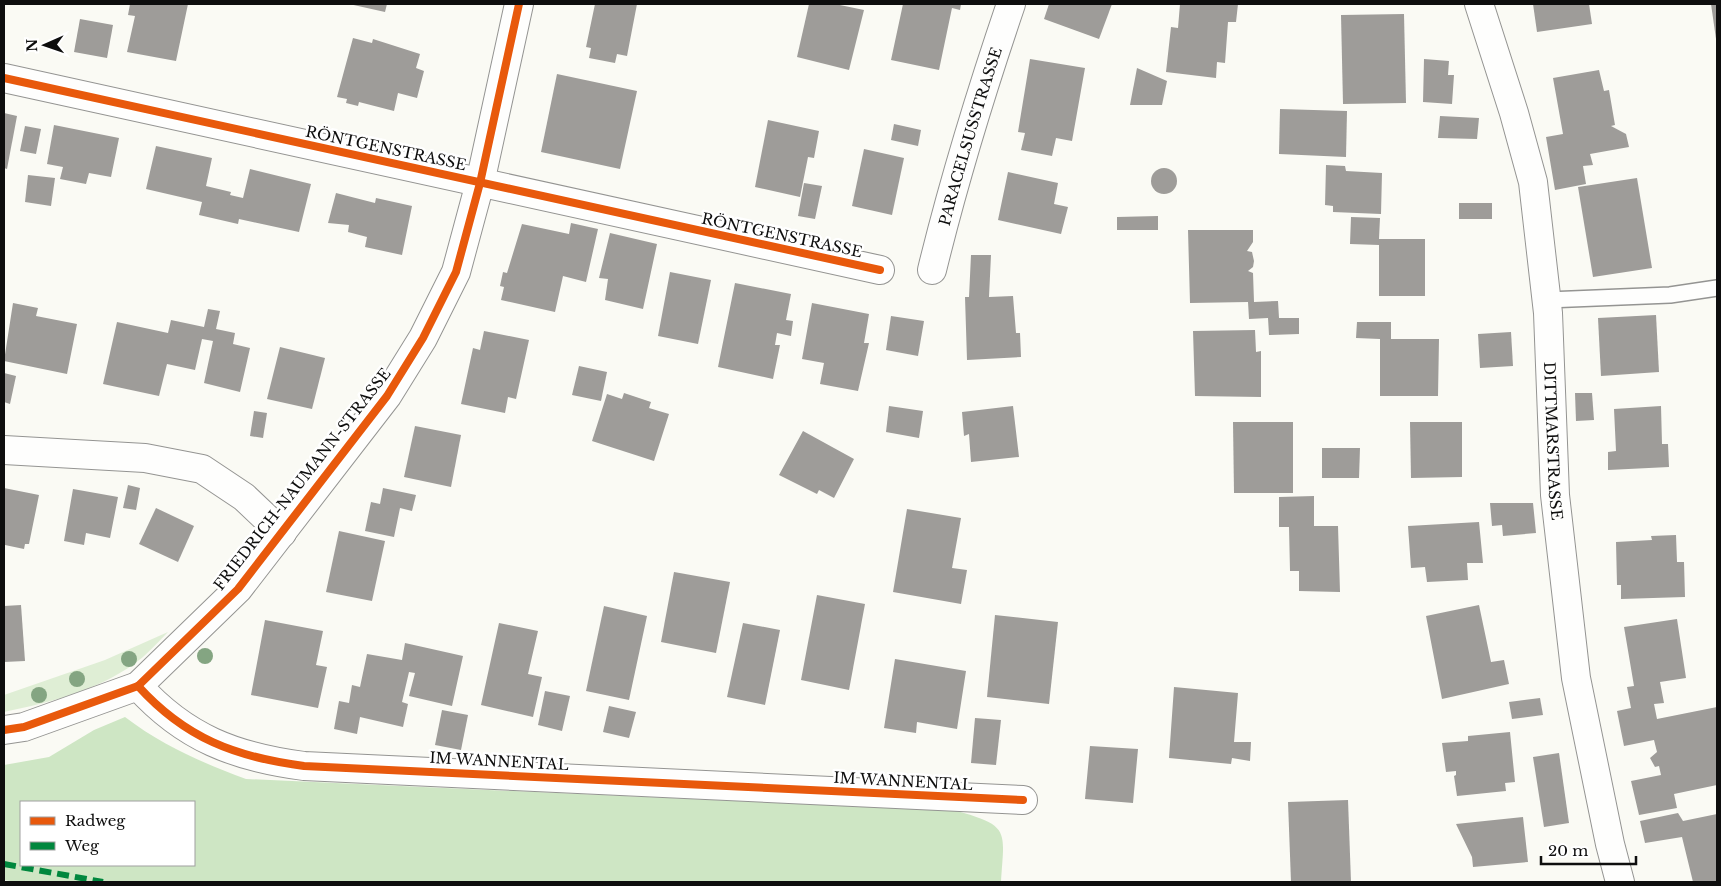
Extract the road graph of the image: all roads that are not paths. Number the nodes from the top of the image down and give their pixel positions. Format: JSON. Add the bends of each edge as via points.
{"nodes":[{"id":1,"x":519,"y":4,"type":"edge"},
{"id":2,"x":1011,"y":4,"type":"edge"},
{"id":3,"x":1479,"y":4,"type":"edge"},
{"id":4,"x":4,"y":78,"type":"edge"},
{"id":5,"x":480,"y":183,"type":"junction"},
{"id":6,"x":880,"y":270,"type":"dead end"},
{"id":7,"x":932,"y":270,"type":"dead end"},
{"id":8,"x":1717,"y":288,"type":"edge"},
{"id":9,"x":1546,"y":300,"type":"junction"},
{"id":10,"x":4,"y":450,"type":"edge"},
{"id":11,"x":282,"y":533,"type":"junction"},
{"id":12,"x":138,"y":686,"type":"junction"},
{"id":13,"x":4,"y":730,"type":"edge"},
{"id":14,"x":1023,"y":800,"type":"dead end"},
{"id":15,"x":1620,"y":882,"type":"edge"}],
"edges":[{"from":1,"to":5,"type":"street","name":"FRIEDRICH-NAUMANN-STRASSE"},
{"from":2,"to":7,"type":"street","name":"PARACELSUSSTRASSE","via":[[980,93]]},
{"from":3,"to":9,"type":"street","name":"DITTMARSTRASSE","via":[[1533,182]]},
{"from":4,"to":5,"type":"street","name":"RÖNTGENSTRASSE"},
{"from":5,"to":6,"type":"street","name":"RÖNTGENSTRASSE"},
{"from":5,"to":11,"type":"street","name":"FRIEDRICH-NAUMANN-STRASSE","via":[[456,272],[423,338],[387,396]]},
{"from":8,"to":9,"type":"lane","via":[[1670,295]]},
{"from":9,"to":15,"type":"street","name":"DITTMARSTRASSE","via":[[1555,495],[1576,678]]},
{"from":10,"to":11,"type":"street","via":[[145,458],[202,469],[244,497]]},
{"from":11,"to":12,"type":"street","name":"FRIEDRICH-NAUMANN-STRASSE","via":[[238,590]]},
{"from":12,"to":13,"type":"street","via":[[24,727]]},
{"from":12,"to":14,"type":"street","name":"IM WANNENTAL","via":[[159,709],[185,729],[213,743],[268,762]]}]}
